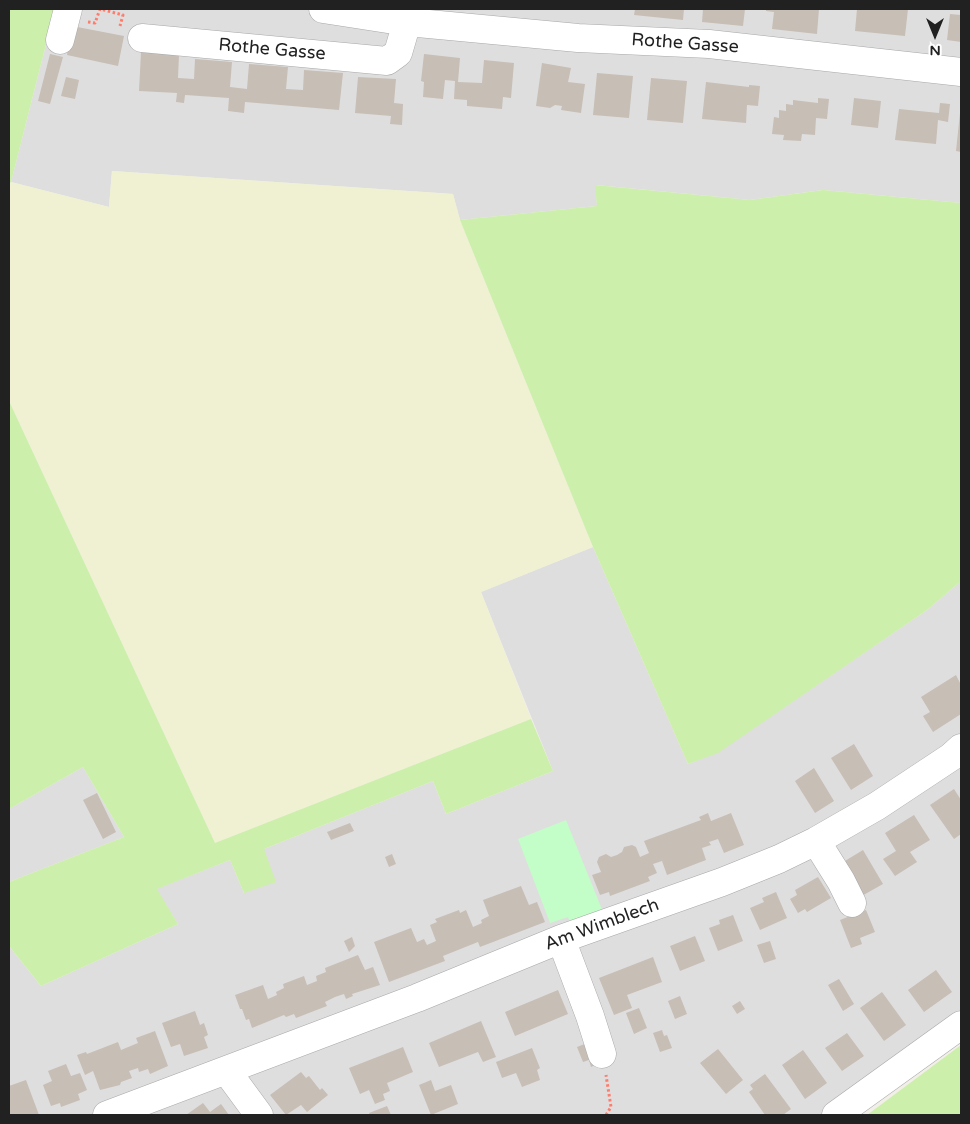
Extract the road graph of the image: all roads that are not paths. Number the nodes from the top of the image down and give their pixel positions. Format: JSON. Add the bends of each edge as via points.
{"nodes":[{"id":1,"x":323,"y":9,"type":"edge"},
{"id":2,"x":407,"y":22,"type":"junction"},
{"id":3,"x":131,"y":33,"type":"road end"},
{"id":4,"x":961,"y":72,"type":"edge"},
{"id":5,"x":961,"y":748,"type":"edge"},
{"id":6,"x":816,"y":841,"type":"junction"},
{"id":7,"x":852,"y":903,"type":"dead end"},
{"id":8,"x":561,"y":939,"type":"junction"},
{"id":9,"x":961,"y":1025,"type":"edge"},
{"id":10,"x":602,"y":1054,"type":"road end"},
{"id":11,"x":226,"y":1070,"type":"junction"},
{"id":12,"x":108,"y":1115,"type":"edge"},
{"id":13,"x":259,"y":1115,"type":"edge"},
{"id":14,"x":836,"y":1115,"type":"edge"}],
"edges":[{"from":1,"to":2,"type":"street","name":"Rothe Gasse"},
{"from":2,"to":3,"type":"street","name":"Rothe Gasse","via":[[398,53],[387,61]]},
{"from":2,"to":4,"type":"street","name":"Rothe Gasse","via":[[578,38],[709,44]]},
{"from":5,"to":6,"type":"street","name":"Am Wimblech","via":[[877,806]]},
{"from":6,"to":7,"type":"street"},
{"from":6,"to":8,"type":"street","name":"Am Wimblech","via":[[722,882]]},
{"from":8,"to":10,"type":"street"},
{"from":8,"to":11,"type":"street","name":"Am Wimblech","via":[[417,998]]},
{"from":9,"to":14,"type":"street"},
{"from":11,"to":12,"type":"street","name":"Am Wimblech"},
{"from":11,"to":13,"type":"street"}]}
